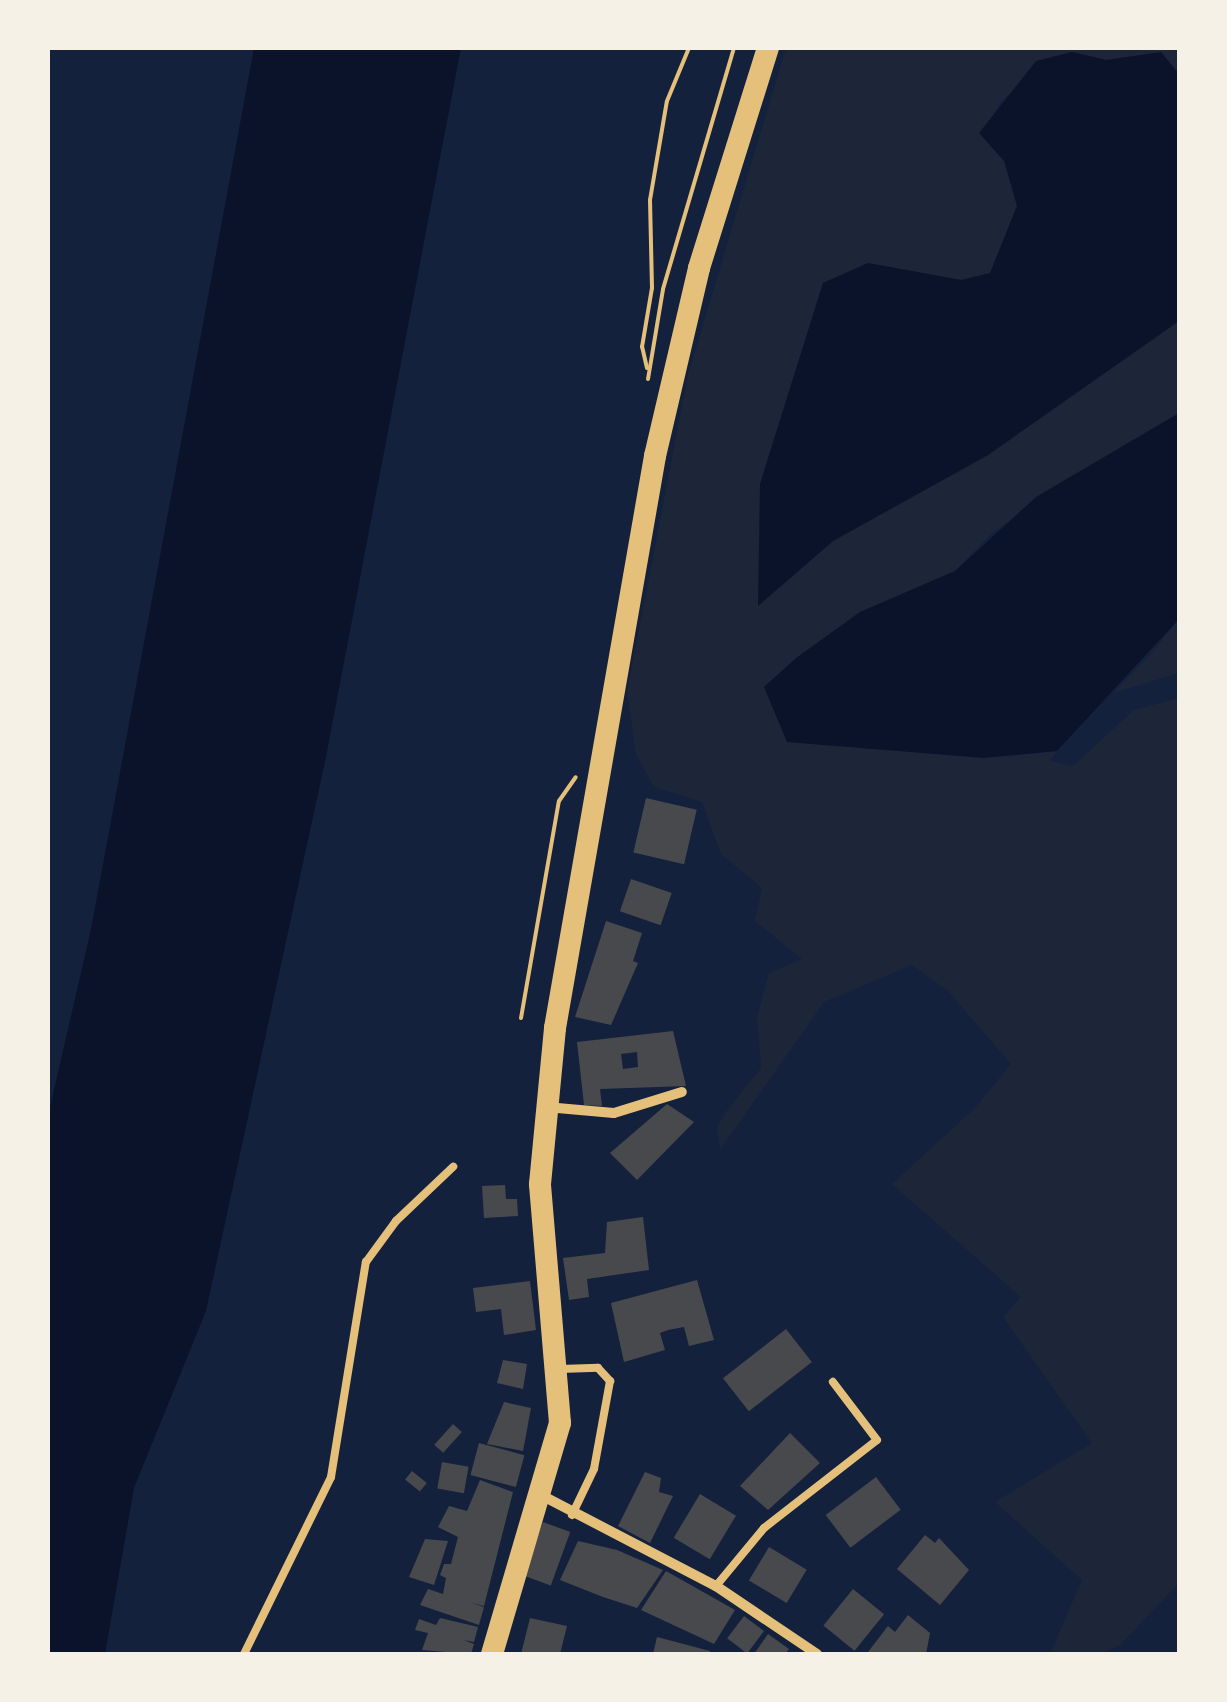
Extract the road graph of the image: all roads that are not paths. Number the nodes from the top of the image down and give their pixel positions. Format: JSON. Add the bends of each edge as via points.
{"nodes":[{"id":1,"x":768,"y":48,"type":"edge"},
{"id":2,"x":682,"y":1092,"type":"dead end"},
{"id":3,"x":545,"y":1107,"type":"junction"},
{"id":4,"x":454,"y":1167,"type":"dead end"},
{"id":5,"x":560,"y":1370,"type":"junction"},
{"id":6,"x":833,"y":1382,"type":"dead end"},
{"id":7,"x":541,"y":1495,"type":"junction"},
{"id":8,"x":572,"y":1515,"type":"junction"},
{"id":9,"x":716,"y":1586,"type":"junction"},
{"id":10,"x":244,"y":1654,"type":"edge"},
{"id":11,"x":492,"y":1654,"type":"edge"},
{"id":12,"x":817,"y":1654,"type":"edge"}],
"edges":[{"from":1,"to":3,"type":"main road","via":[[710,227],[670,384]]},
{"from":2,"to":3,"type":"street","via":[[614,1113]]},
{"from":3,"to":5,"type":"main road","via":[[540,1184]]},
{"from":4,"to":10,"type":"lane","via":[[396,1221],[366,1262],[331,1477]]},
{"from":5,"to":7,"type":"main road","via":[[560,1423]]},
{"from":5,"to":8,"type":"lane","via":[[598,1368],[610,1381],[594,1469]]},
{"from":6,"to":9,"type":"lane","via":[[877,1440],[764,1528]]},
{"from":7,"to":8,"type":"street"},
{"from":7,"to":11,"type":"main road","via":[[528,1519]]},
{"from":8,"to":9,"type":"street"},
{"from":9,"to":12,"type":"street"}]}
